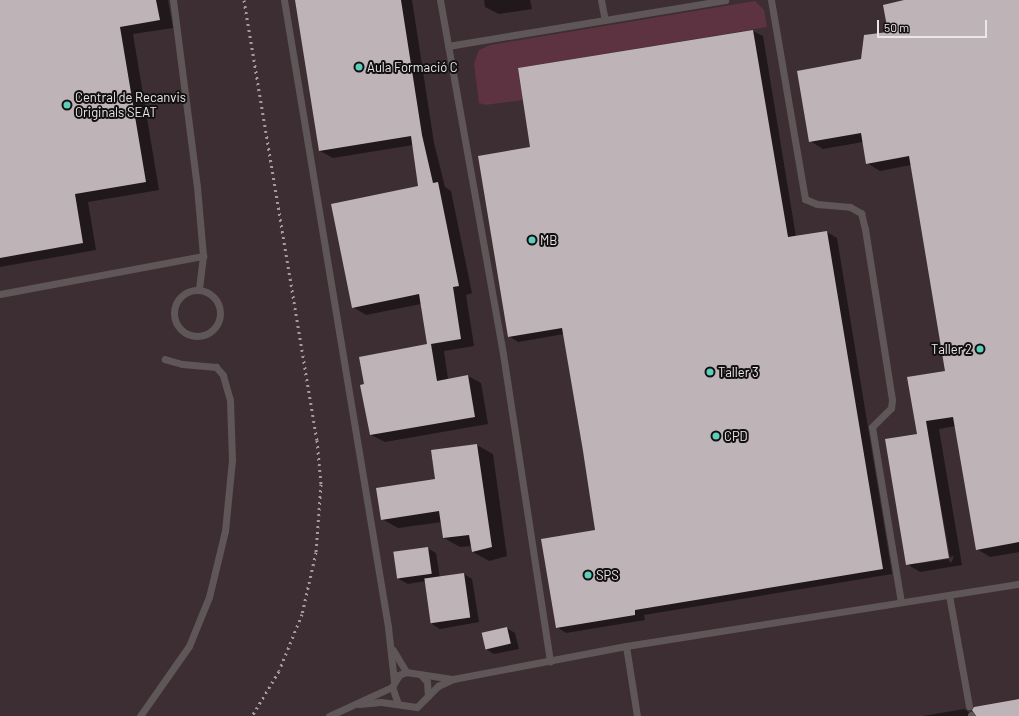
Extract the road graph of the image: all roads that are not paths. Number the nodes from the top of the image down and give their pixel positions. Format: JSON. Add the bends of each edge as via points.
{"nodes":[{"id":1,"x":173,"y":0,"type":"edge"},
{"id":2,"x":284,"y":0,"type":"edge"},
{"id":3,"x":440,"y":0,"type":"edge"},
{"id":4,"x":601,"y":0,"type":"edge"},
{"id":5,"x":725,"y":0,"type":"edge"},
{"id":6,"x":771,"y":0,"type":"edge"},
{"id":7,"x":605,"y":20,"type":"junction"},
{"id":8,"x":448,"y":46,"type":"junction"},
{"id":9,"x":203,"y":256,"type":"junction"},
{"id":10,"x":199,"y":290,"type":"junction"},
{"id":11,"x":0,"y":294,"type":"edge"},
{"id":12,"x":164,"y":359,"type":"dead end"},
{"id":13,"x":1019,"y":584,"type":"edge"},
{"id":14,"x":949,"y":595,"type":"junction"},
{"id":15,"x":901,"y":602,"type":"junction"},
{"id":16,"x":626,"y":646,"type":"junction"},
{"id":17,"x":392,"y":648,"type":"junction"},
{"id":18,"x":550,"y":661,"type":"junction"},
{"id":19,"x":406,"y":672,"type":"junction"},
{"id":20,"x":421,"y":675,"type":"junction"},
{"id":21,"x":453,"y":679,"type":"junction"},
{"id":22,"x":393,"y":684,"type":"junction"},
{"id":23,"x":428,"y":696,"type":"junction"},
{"id":24,"x":359,"y":704,"type":"junction"},
{"id":25,"x":398,"y":704,"type":"junction"},
{"id":26,"x":969,"y":706,"type":"dead end"},
{"id":27,"x":412,"y":712,"type":"edge"},
{"id":28,"x":331,"y":715,"type":"edge"},
{"id":29,"x":140,"y":716,"type":"edge"},
{"id":30,"x":637,"y":716,"type":"edge"}],
"edges":[{"from":1,"to":9,"type":"lane"},
{"from":2,"to":17,"type":"lane"},
{"from":3,"to":8,"type":"lane"},
{"from":4,"to":7,"type":"lane"},
{"from":5,"to":7,"type":"lane"},
{"from":6,"to":15,"type":"lane","via":[[806,199],[817,204],[850,207],[861,213],[892,400],[891,408],[872,427]]},
{"from":7,"to":8,"type":"lane"},
{"from":8,"to":18,"type":"lane","via":[[503,354]]},
{"from":9,"to":10,"type":"lane"},
{"from":9,"to":11,"type":"lane"},
{"from":10,"to":10,"type":"lane","via":[[183,294],[177,300],[174,316],[181,330],[198,336],[214,328],[220,309],[215,298]]},
{"from":12,"to":29,"type":"lane","via":[[182,364],[216,367],[223,375],[230,400],[232,460],[225,531],[209,597],[189,646]]},
{"from":13,"to":14,"type":"lane"},
{"from":14,"to":15,"type":"lane"},
{"from":14,"to":26,"type":"lane"},
{"from":15,"to":16,"type":"lane"},
{"from":16,"to":18,"type":"lane"},
{"from":16,"to":30,"type":"lane"},
{"from":17,"to":19,"type":"lane"},
{"from":17,"to":22,"type":"lane"},
{"from":18,"to":21,"type":"lane"},
{"from":19,"to":20,"type":"lane"},
{"from":19,"to":22,"type":"lane"},
{"from":20,"to":21,"type":"lane"},
{"from":20,"to":23,"type":"lane","via":[[427,682]]},
{"from":21,"to":23,"type":"lane"},
{"from":22,"to":24,"type":"lane"},
{"from":22,"to":25,"type":"lane"},
{"from":23,"to":27,"type":"lane","via":[[425,702]]},
{"from":24,"to":25,"type":"lane"},
{"from":24,"to":28,"type":"lane"},
{"from":25,"to":27,"type":"lane"}]}
